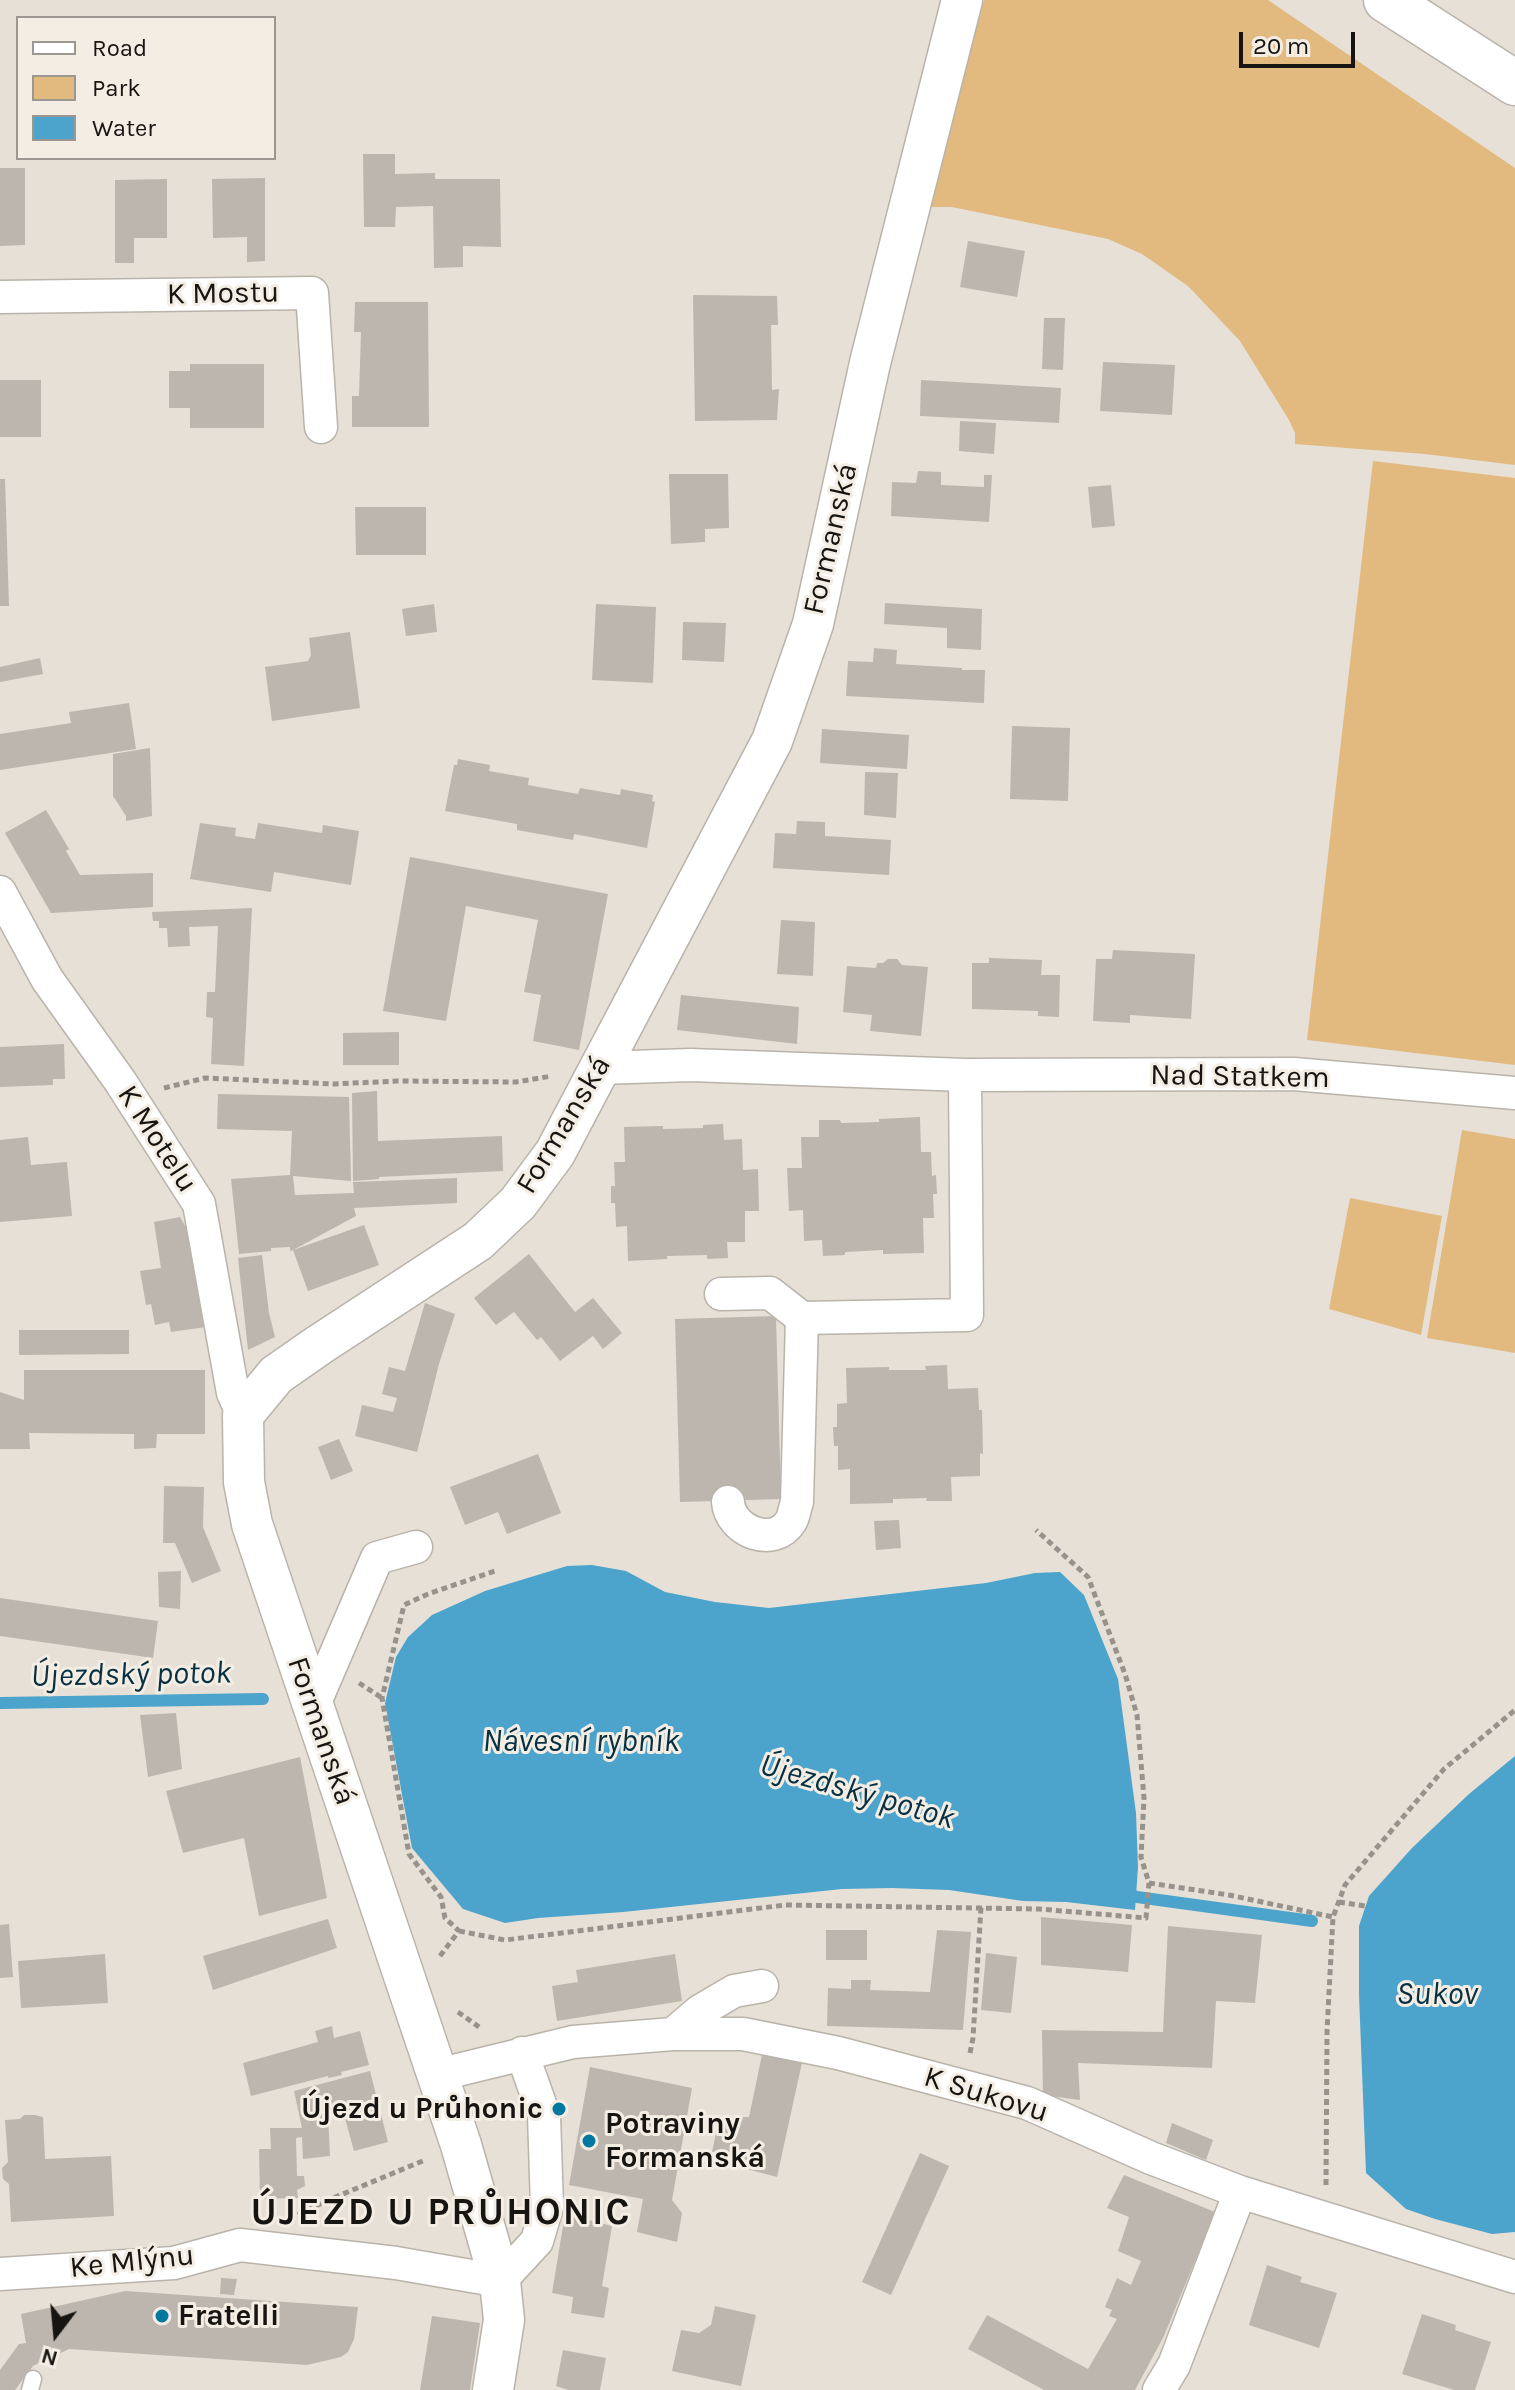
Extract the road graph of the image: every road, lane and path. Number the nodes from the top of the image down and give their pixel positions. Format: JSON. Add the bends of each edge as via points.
{"nodes":[{"id":1,"x":962,"y":0,"type":"edge"},
{"id":2,"x":1386,"y":0,"type":"edge"},
{"id":3,"x":1515,"y":83,"type":"edge"},
{"id":4,"x":0,"y":297,"type":"edge"},
{"id":5,"x":321,"y":427,"type":"dead end"},
{"id":6,"x":0,"y":892,"type":"edge"},
{"id":7,"x":600,"y":1068,"type":"junction"},
{"id":8,"x":965,"y":1075,"type":"junction"},
{"id":9,"x":1515,"y":1093,"type":"edge"},
{"id":10,"x":136,"y":1104,"type":"junction"},
{"id":11,"x":721,"y":1294,"type":"dead end"},
{"id":12,"x":802,"y":1318,"type":"junction"},
{"id":13,"x":243,"y":1415,"type":"junction"},
{"id":14,"x":728,"y":1502,"type":"dead end"},
{"id":15,"x":1036,"y":1530,"type":"dead end"},
{"id":16,"x":416,"y":1547,"type":"dead end"},
{"id":17,"x":498,"y":1570,"type":"dead end"},
{"id":18,"x":313,"y":1707,"type":"junction"},
{"id":19,"x":1515,"y":1710,"type":"edge"},
{"id":20,"x":1149,"y":1883,"type":"junction"},
{"id":21,"x":1339,"y":1902,"type":"junction"},
{"id":22,"x":1365,"y":1906,"type":"dead end"},
{"id":23,"x":981,"y":1907,"type":"junction"},
{"id":24,"x":1333,"y":1917,"type":"junction"},
{"id":25,"x":459,"y":1931,"type":"junction"},
{"id":26,"x":436,"y":1961,"type":"dead end"},
{"id":27,"x":762,"y":1986,"type":"dead end"},
{"id":28,"x":453,"y":2000,"type":"dead end"},
{"id":29,"x":482,"y":2029,"type":"dead end"},
{"id":30,"x":673,"y":2034,"type":"junction"},
{"id":31,"x":973,"y":2038,"type":"dead end"},
{"id":32,"x":522,"y":2053,"type":"junction"},
{"id":33,"x":437,"y":2075,"type":"junction"},
{"id":34,"x":461,"y":2145,"type":"junction"},
{"id":35,"x":1240,"y":2192,"type":"junction"},
{"id":36,"x":1326,"y":2219,"type":"junction"},
{"id":37,"x":240,"y":2245,"type":"junction"},
{"id":38,"x":0,"y":2274,"type":"edge"},
{"id":39,"x":1515,"y":2277,"type":"edge"},
{"id":40,"x":500,"y":2281,"type":"junction"},
{"id":41,"x":493,"y":2390,"type":"edge"},
{"id":42,"x":1159,"y":2390,"type":"edge"}],
"edges":[{"from":1,"to":7,"type":"street","name":"Formanská","via":[[870,363],[813,624],[772,741]]},
{"from":2,"to":3,"type":"highway"},
{"from":4,"to":5,"type":"street","name":"K Mostu","via":[[312,293]]},
{"from":6,"to":10,"type":"street","name":"K Motelu","via":[[47,979]]},
{"from":7,"to":8,"type":"street","name":"Nad Statkem","via":[[691,1065]]},
{"from":7,"to":10,"type":"path","via":[[516,1082],[333,1084],[205,1078],[158,1089]]},
{"from":7,"to":13,"type":"street","name":"Formanská","via":[[555,1153],[518,1203],[478,1241],[276,1375]]},
{"from":8,"to":9,"type":"street","name":"Nad Statkem","via":[[1294,1074]]},
{"from":8,"to":12,"type":"street","via":[[967,1315]]},
{"from":10,"to":13,"type":"street","name":"K Motelu","via":[[199,1204],[233,1393]]},
{"from":11,"to":12,"type":"street","via":[[770,1293]]},
{"from":12,"to":14,"type":"street","via":[[797,1502],[791,1522],[774,1535],[753,1534],[729,1513]]},
{"from":13,"to":18,"type":"street","name":"Formanská","via":[[244,1482],[252,1524]]},
{"from":15,"to":20,"type":"path","via":[[1088,1577],[1125,1674],[1137,1715],[1144,1798],[1141,1857]]},
{"from":16,"to":18,"type":"street","via":[[377,1558]]},
{"from":17,"to":25,"type":"path","via":[[404,1605],[382,1698],[409,1854],[441,1897],[445,1918]]},
{"from":18,"to":33,"type":"street","name":"Formanská"},
{"from":19,"to":21,"type":"path","via":[[1444,1769],[1345,1885]]},
{"from":20,"to":23,"type":"path","via":[[1146,1918]]},
{"from":20,"to":24,"type":"path"},
{"from":21,"to":22,"type":"path"},
{"from":21,"to":24,"type":"path"},
{"from":23,"to":25,"type":"path","via":[[785,1905],[505,1940]]},
{"from":23,"to":31,"type":"path"},
{"from":24,"to":36,"type":"path"},
{"from":25,"to":26,"type":"path"},
{"from":27,"to":30,"type":"street","via":[[734,1991]]},
{"from":28,"to":29,"type":"path","via":[[459,2013]]},
{"from":30,"to":32,"type":"street","name":"K Sukovu","via":[[573,2042]]},
{"from":30,"to":35,"type":"street","name":"K Sukovu","via":[[743,2034],[963,2085],[1027,2103]]},
{"from":32,"to":33,"type":"street","name":"K Sukovu"},
{"from":32,"to":40,"type":"street","via":[[544,2115],[547,2207],[537,2241]]},
{"from":33,"to":34,"type":"street","name":"Formanská"},
{"from":34,"to":37,"type":"path","via":[[326,2201]]},
{"from":34,"to":40,"type":"street","name":"Formanská"},
{"from":35,"to":36,"type":"street","name":"K Sukovu"},
{"from":35,"to":42,"type":"street","via":[[1174,2365]]},
{"from":36,"to":39,"type":"street","name":"K Sukovu"},
{"from":37,"to":38,"type":"street","name":"Ke Mlýnu","via":[[174,2263]]},
{"from":37,"to":40,"type":"street","name":"Ke Mlýnu"},
{"from":40,"to":41,"type":"street","name":"Formanská","via":[[504,2320]]}]}
